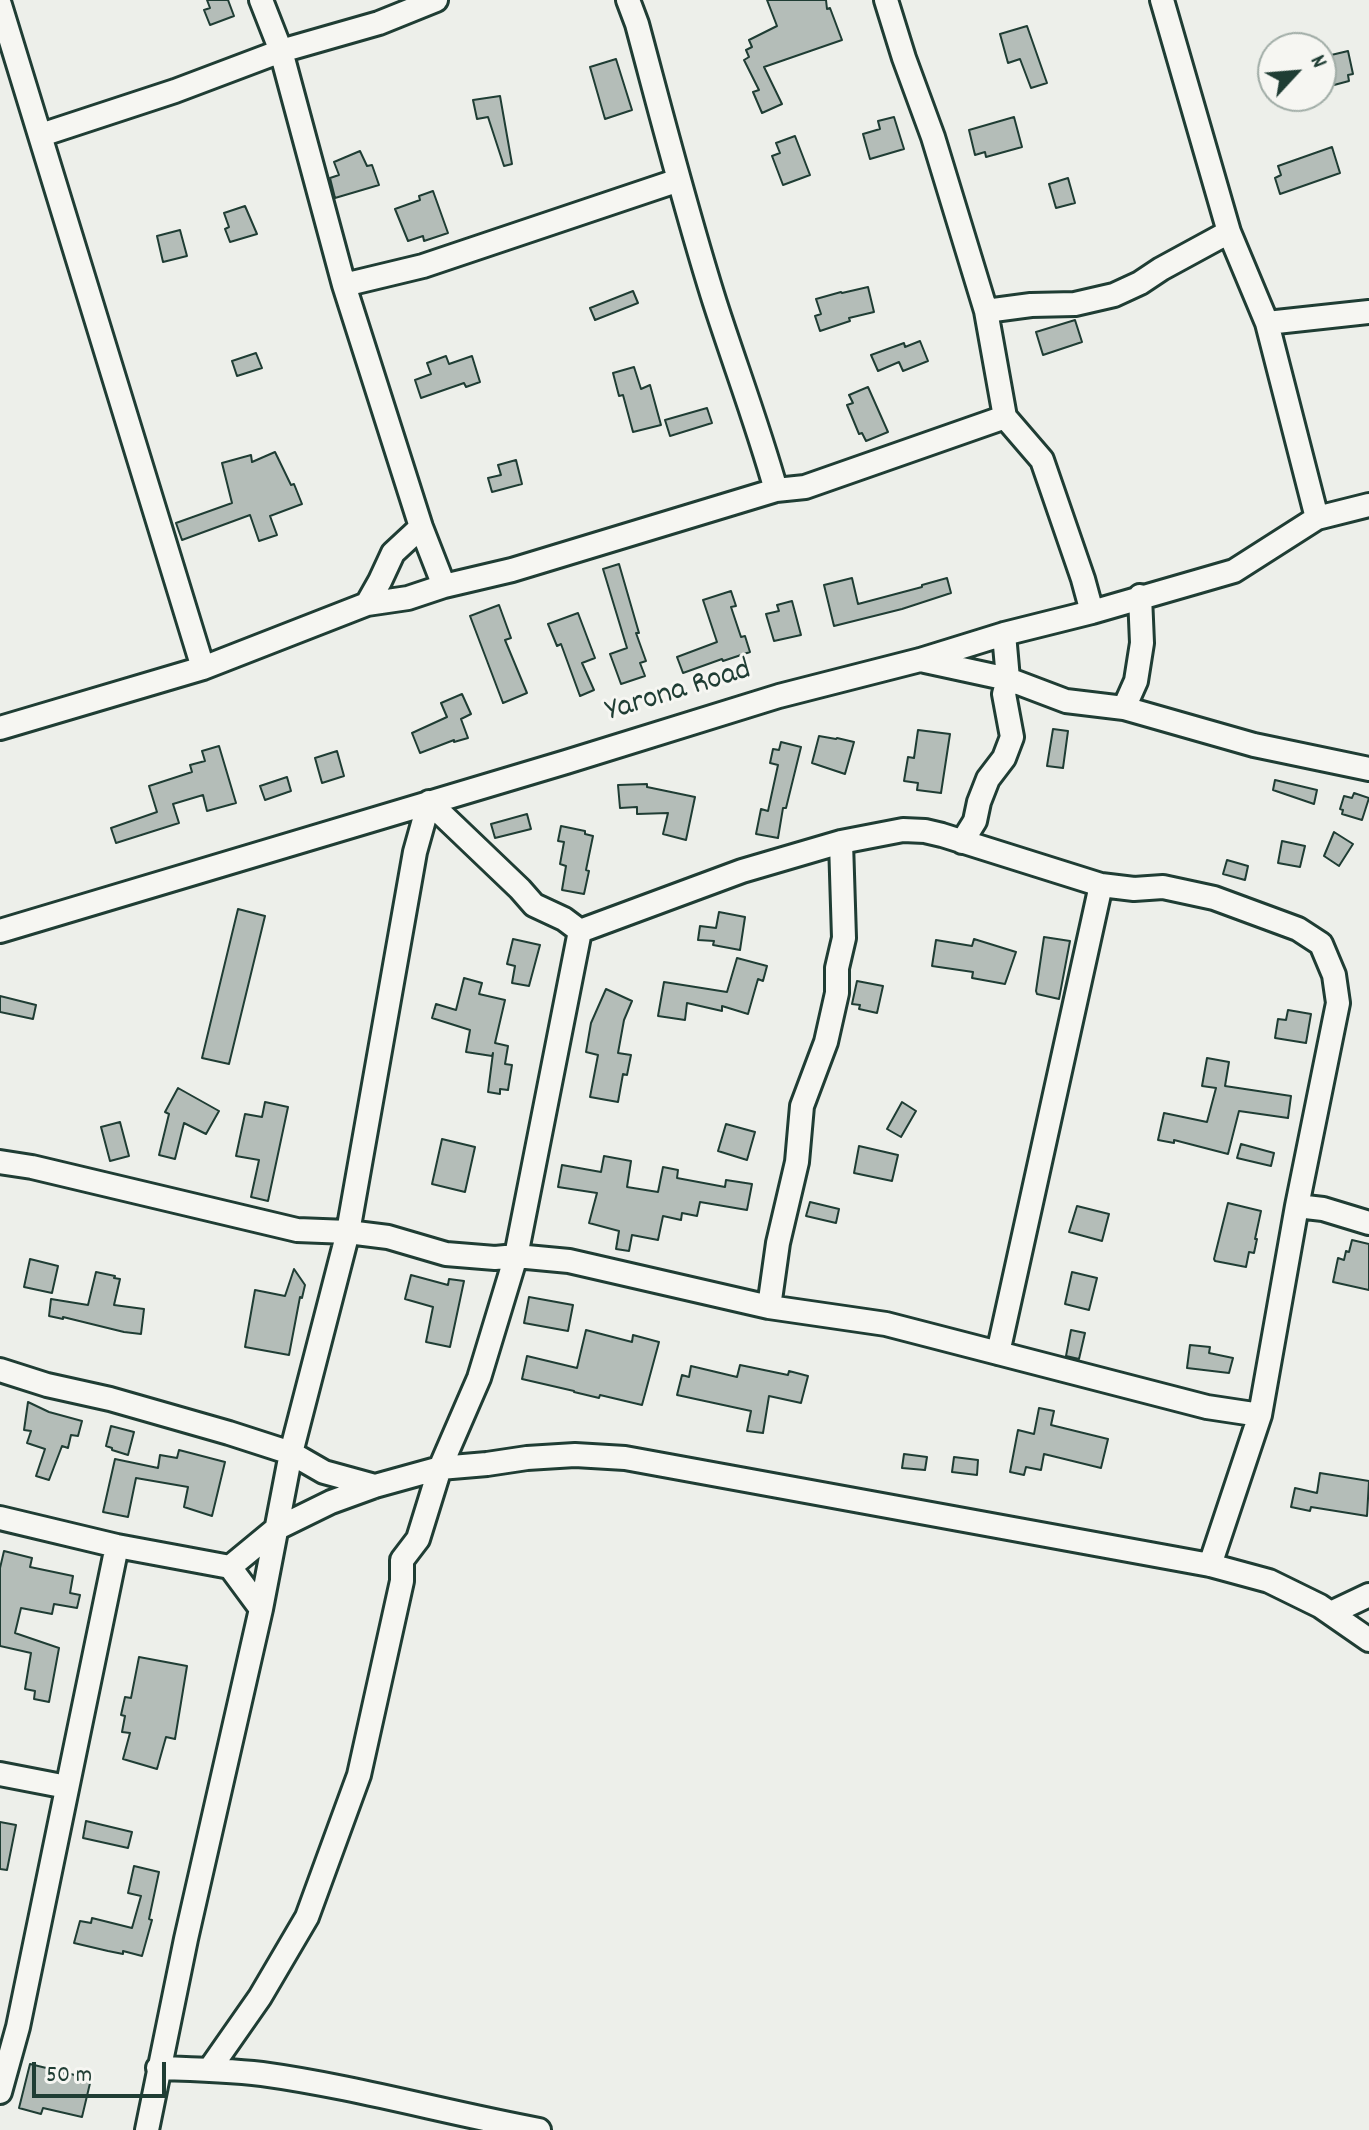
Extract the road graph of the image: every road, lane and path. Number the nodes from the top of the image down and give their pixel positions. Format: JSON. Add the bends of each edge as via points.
{"nodes":[{"id":1,"x":261,"y":0,"type":"edge"},
{"id":2,"x":436,"y":0,"type":"edge"},
{"id":3,"x":628,"y":0,"type":"edge"},
{"id":4,"x":886,"y":0,"type":"edge"},
{"id":5,"x":1162,"y":0,"type":"edge"},
{"id":6,"x":0,"y":5,"type":"edge"},
{"id":7,"x":281,"y":51,"type":"junction"},
{"id":8,"x":41,"y":135,"type":"junction"},
{"id":9,"x":679,"y":180,"type":"junction"},
{"id":10,"x":1229,"y":232,"type":"junction"},
{"id":11,"x":344,"y":285,"type":"junction"},
{"id":12,"x":986,"y":311,"type":"junction"},
{"id":13,"x":1369,"y":312,"type":"edge"},
{"id":14,"x":1267,"y":323,"type":"junction"},
{"id":15,"x":1005,"y":417,"type":"junction"},
{"id":16,"x":776,"y":490,"type":"junction"},
{"id":17,"x":1369,"y":505,"type":"edge"},
{"id":18,"x":1317,"y":518,"type":"junction"},
{"id":19,"x":421,"y":527,"type":"junction"},
{"id":20,"x":444,"y":586,"type":"junction"},
{"id":21,"x":1140,"y":596,"type":"junction"},
{"id":22,"x":367,"y":604,"type":"junction"},
{"id":23,"x":1092,"y":612,"type":"junction"},
{"id":24,"x":1004,"y":634,"type":"junction"},
{"id":25,"x":920,"y":660,"type":"junction"},
{"id":26,"x":203,"y":668,"type":"junction"},
{"id":27,"x":1008,"y":679,"type":"junction"},
{"id":28,"x":1124,"y":708,"type":"junction"},
{"id":29,"x":0,"y":728,"type":"edge"},
{"id":30,"x":1369,"y":769,"type":"edge"},
{"id":31,"x":429,"y":802,"type":"junction"},
{"id":32,"x":841,"y":842,"type":"junction"},
{"id":33,"x":962,"y":842,"type":"junction"},
{"id":34,"x":1101,"y":885,"type":"junction"},
{"id":35,"x":0,"y":931,"type":"edge"},
{"id":36,"x":580,"y":931,"type":"junction"},
{"id":37,"x":0,"y":1162,"type":"edge"},
{"id":38,"x":1297,"y":1206,"type":"junction"},
{"id":39,"x":1369,"y":1223,"type":"edge"},
{"id":40,"x":348,"y":1232,"type":"junction"},
{"id":41,"x":516,"y":1256,"type":"junction"},
{"id":42,"x":769,"y":1307,"type":"junction"},
{"id":43,"x":998,"y":1353,"type":"junction"},
{"id":44,"x":0,"y":1370,"type":"edge"},
{"id":45,"x":1260,"y":1415,"type":"junction"},
{"id":46,"x":291,"y":1453,"type":"junction"},
{"id":47,"x":440,"y":1468,"type":"junction"},
{"id":48,"x":375,"y":1486,"type":"junction"},
{"id":49,"x":0,"y":1518,"type":"edge"},
{"id":50,"x":276,"y":1529,"type":"junction"},
{"id":51,"x":117,"y":1546,"type":"junction"},
{"id":52,"x":1210,"y":1565,"type":"junction"},
{"id":53,"x":230,"y":1567,"type":"junction"},
{"id":54,"x":1369,"y":1595,"type":"edge"},
{"id":55,"x":261,"y":1609,"type":"junction"},
{"id":56,"x":1331,"y":1613,"type":"junction"},
{"id":57,"x":1369,"y":1640,"type":"edge"},
{"id":58,"x":0,"y":1774,"type":"edge"},
{"id":59,"x":67,"y":1787,"type":"junction"},
{"id":60,"x":5,"y":2052,"type":"edge"},
{"id":61,"x":158,"y":2068,"type":"junction"},
{"id":62,"x":209,"y":2070,"type":"junction"},
{"id":63,"x":0,"y":2092,"type":"edge"},
{"id":64,"x":147,"y":2130,"type":"edge"},
{"id":65,"x":539,"y":2130,"type":"edge"}],
"edges":[{"from":1,"to":7,"type":"street"},
{"from":2,"to":7,"type":"street","via":[[379,23]]},
{"from":3,"to":9,"type":"street"},
{"from":4,"to":12,"type":"street"},
{"from":5,"to":10,"type":"street"},
{"from":6,"to":8,"type":"street"},
{"from":7,"to":8,"type":"street"},
{"from":7,"to":11,"type":"street"},
{"from":8,"to":26,"type":"street"},
{"from":9,"to":11,"type":"street","via":[[423,266]]},
{"from":9,"to":16,"type":"street"},
{"from":10,"to":12,"type":"street","via":[[1114,295],[1075,304]]},
{"from":10,"to":14,"type":"street"},
{"from":11,"to":19,"type":"street"},
{"from":12,"to":15,"type":"street"},
{"from":13,"to":14,"type":"street"},
{"from":14,"to":18,"type":"street"},
{"from":15,"to":16,"type":"street","via":[[805,487]]},
{"from":15,"to":23,"type":"street","via":[[1042,460]]},
{"from":16,"to":20,"type":"street"},
{"from":17,"to":18,"type":"street","name":"Yarona Road"},
{"from":18,"to":21,"type":"street","name":"Yarona Road","via":[[1234,571]]},
{"from":19,"to":20,"type":"street"},
{"from":19,"to":22,"type":"street","via":[[393,553]]},
{"from":20,"to":22,"type":"street"},
{"from":21,"to":23,"type":"street","name":"Yarona Road"},
{"from":21,"to":28,"type":"street","via":[[1142,643],[1136,681]]},
{"from":22,"to":26,"type":"street"},
{"from":23,"to":24,"type":"street","name":"Yarona Road"},
{"from":24,"to":25,"type":"street","name":"Yarona Road"},
{"from":24,"to":27,"type":"street"},
{"from":25,"to":27,"type":"street"},
{"from":25,"to":31,"type":"street","name":"Yarona Road","via":[[779,696]]},
{"from":26,"to":29,"type":"street"},
{"from":27,"to":28,"type":"street","via":[[1066,701]]},
{"from":27,"to":33,"type":"street","via":[[1004,694],[1012,737]]},
{"from":28,"to":30,"type":"street","via":[[1254,745]]},
{"from":31,"to":35,"type":"street","name":"Yarona Road"},
{"from":31,"to":36,"type":"street","via":[[534,905]]},
{"from":31,"to":40,"type":"street","via":[[415,852]]},
{"from":32,"to":33,"type":"street","via":[[903,830]]},
{"from":32,"to":36,"type":"street","via":[[742,871]]},
{"from":32,"to":42,"type":"street","via":[[844,938],[837,993],[802,1106],[797,1162]]},
{"from":33,"to":34,"type":"street"},
{"from":34,"to":38,"type":"street","via":[[1163,887],[1214,898],[1298,929],[1321,944],[1338,1003]]},
{"from":34,"to":43,"type":"street"},
{"from":36,"to":41,"type":"street"},
{"from":37,"to":40,"type":"street","via":[[297,1230]]},
{"from":38,"to":39,"type":"street"},
{"from":38,"to":45,"type":"street"},
{"from":40,"to":41,"type":"street","via":[[446,1254]]},
{"from":40,"to":46,"type":"street"},
{"from":41,"to":42,"type":"street","via":[[569,1261]]},
{"from":41,"to":47,"type":"street","via":[[479,1378]]},
{"from":42,"to":43,"type":"street","via":[[886,1324]]},
{"from":43,"to":45,"type":"street","via":[[1207,1407]]},
{"from":44,"to":46,"type":"street"},
{"from":45,"to":52,"type":"street"},
{"from":46,"to":48,"type":"street","via":[[324,1472]]},
{"from":46,"to":50,"type":"street"},
{"from":47,"to":48,"type":"street"},
{"from":47,"to":52,"type":"street","via":[[575,1455],[625,1458]]},
{"from":47,"to":62,"type":"street","via":[[418,1539],[402,1560],[402,1581],[359,1775],[307,1917]]},
{"from":48,"to":50,"type":"street"},
{"from":49,"to":51,"type":"street"},
{"from":50,"to":53,"type":"street"},
{"from":50,"to":55,"type":"street"},
{"from":51,"to":53,"type":"street"},
{"from":51,"to":59,"type":"street"},
{"from":52,"to":56,"type":"street","via":[[1269,1581]]},
{"from":53,"to":55,"type":"street"},
{"from":54,"to":56,"type":"street"},
{"from":55,"to":61,"type":"street"},
{"from":56,"to":57,"type":"street"},
{"from":58,"to":59,"type":"street"},
{"from":59,"to":60,"type":"street","via":[[18,2027]]},
{"from":60,"to":63,"type":"street"},
{"from":61,"to":62,"type":"street"},
{"from":61,"to":64,"type":"street"},
{"from":62,"to":65,"type":"street","via":[[262,2074]]}]}
